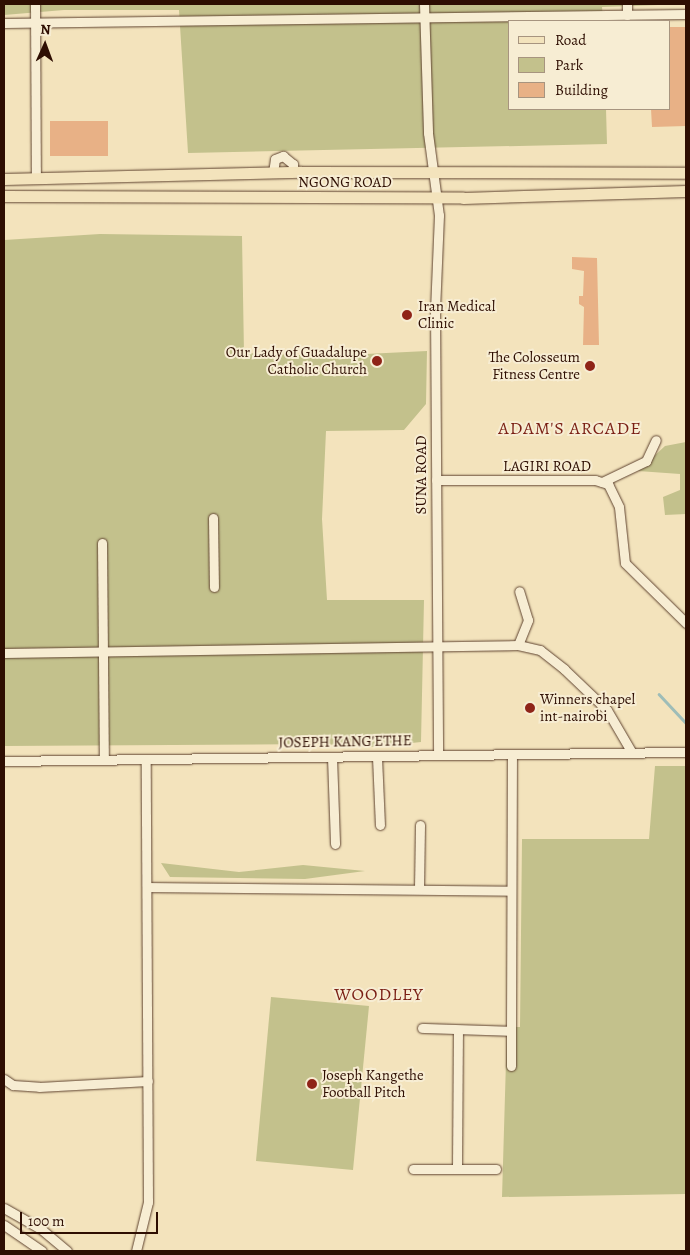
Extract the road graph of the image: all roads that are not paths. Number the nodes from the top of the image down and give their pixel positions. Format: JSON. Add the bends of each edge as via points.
{"nodes":[{"id":1,"x":34,"y":4,"type":"edge"},
{"id":2,"x":424,"y":4,"type":"edge"},
{"id":3,"x":627,"y":4,"type":"edge"},
{"id":4,"x":686,"y":14,"type":"edge"},
{"id":5,"x":627,"y":15,"type":"junction"},
{"id":6,"x":424,"y":19,"type":"junction"},
{"id":7,"x":4,"y":23,"type":"edge"},
{"id":8,"x":35,"y":23,"type":"junction"},
{"id":9,"x":293,"y":172,"type":"junction"},
{"id":10,"x":273,"y":173,"type":"junction"},
{"id":11,"x":686,"y":173,"type":"edge"},
{"id":12,"x":435,"y":175,"type":"junction"},
{"id":13,"x":36,"y":178,"type":"junction"},
{"id":14,"x":4,"y":179,"type":"edge"},
{"id":15,"x":686,"y":192,"type":"edge"},
{"id":16,"x":4,"y":196,"type":"edge"},
{"id":17,"x":437,"y":197,"type":"junction"},
{"id":18,"x":656,"y":440,"type":"dead end"},
{"id":19,"x":436,"y":480,"type":"junction"},
{"id":20,"x":602,"y":482,"type":"junction"},
{"id":21,"x":213,"y":518,"type":"dead end"},
{"id":22,"x":102,"y":542,"type":"dead end"},
{"id":23,"x":214,"y":587,"type":"dead end"},
{"id":24,"x":519,"y":591,"type":"dead end"},
{"id":25,"x":686,"y":623,"type":"edge"},
{"id":26,"x":437,"y":645,"type":"junction"},
{"id":27,"x":518,"y":645,"type":"junction"},
{"id":28,"x":104,"y":651,"type":"junction"},
{"id":29,"x":4,"y":653,"type":"edge"},
{"id":30,"x":631,"y":750,"type":"junction"},
{"id":31,"x":686,"y":752,"type":"edge"},
{"id":32,"x":438,"y":754,"type":"junction"},
{"id":33,"x":512,"y":754,"type":"junction"},
{"id":34,"x":332,"y":756,"type":"junction"},
{"id":35,"x":377,"y":756,"type":"junction"},
{"id":36,"x":146,"y":759,"type":"junction"},
{"id":37,"x":104,"y":760,"type":"junction"},
{"id":38,"x":4,"y":761,"type":"edge"},
{"id":39,"x":380,"y":825,"type":"dead end"},
{"id":40,"x":420,"y":825,"type":"dead end"},
{"id":41,"x":335,"y":844,"type":"dead end"},
{"id":42,"x":149,"y":887,"type":"junction"},
{"id":43,"x":419,"y":889,"type":"junction"},
{"id":44,"x":511,"y":891,"type":"junction"},
{"id":45,"x":422,"y":1028,"type":"dead end"},
{"id":46,"x":458,"y":1030,"type":"junction"},
{"id":47,"x":511,"y":1031,"type":"junction"},
{"id":48,"x":511,"y":1066,"type":"dead end"},
{"id":49,"x":4,"y":1079,"type":"edge"},
{"id":50,"x":148,"y":1081,"type":"junction"},
{"id":51,"x":412,"y":1169,"type":"dead end"},
{"id":52,"x":457,"y":1169,"type":"junction"},
{"id":53,"x":496,"y":1169,"type":"dead end"},
{"id":54,"x":4,"y":1208,"type":"edge"},
{"id":55,"x":4,"y":1225,"type":"edge"},
{"id":56,"x":42,"y":1251,"type":"edge"},
{"id":57,"x":67,"y":1251,"type":"edge"},
{"id":58,"x":136,"y":1251,"type":"edge"}],
"edges":[{"from":1,"to":8,"type":"street"},
{"from":2,"to":6,"type":"street","name":"SUNA ROAD"},
{"from":3,"to":5,"type":"street"},
{"from":4,"to":5,"type":"street"},
{"from":5,"to":6,"type":"street"},
{"from":6,"to":8,"type":"street"},
{"from":6,"to":12,"type":"street","name":"SUNA ROAD","via":[[428,133]]},
{"from":7,"to":8,"type":"street"},
{"from":8,"to":13,"type":"street"},
{"from":9,"to":10,"type":"main road","name":"NGONG ROAD"},
{"from":9,"to":10,"type":"street","via":[[293,164],[283,156],[275,159]]},
{"from":9,"to":12,"type":"main road","name":"NGONG ROAD"},
{"from":10,"to":13,"type":"main road","name":"NGONG ROAD"},
{"from":11,"to":12,"type":"main road","name":"NGONG ROAD"},
{"from":12,"to":17,"type":"street","name":"SUNA ROAD"},
{"from":13,"to":14,"type":"main road","name":"NGONG ROAD"},
{"from":15,"to":17,"type":"main road","name":"NGONG ROAD"},
{"from":16,"to":17,"type":"main road","name":"NGONG ROAD"},
{"from":17,"to":19,"type":"street","name":"SUNA ROAD"},
{"from":18,"to":20,"type":"street","via":[[646,461]]},
{"from":19,"to":20,"type":"street","name":"LAGIRI ROAD"},
{"from":19,"to":26,"type":"street","name":"SUNA ROAD"},
{"from":20,"to":25,"type":"street","name":"LAGIRI ROAD","via":[[611,486],[617,496],[624,563]]},
{"from":21,"to":23,"type":"street"},
{"from":22,"to":28,"type":"street"},
{"from":24,"to":27,"type":"street","via":[[528,620]]},
{"from":26,"to":27,"type":"street"},
{"from":26,"to":28,"type":"street"},
{"from":26,"to":32,"type":"street","name":"SUNA ROAD"},
{"from":27,"to":30,"type":"street","via":[[540,650],[564,669],[606,710],[623,731]]},
{"from":28,"to":29,"type":"street"},
{"from":28,"to":37,"type":"street"},
{"from":30,"to":31,"type":"street","name":"JOSEPH KANG'ETHE"},
{"from":30,"to":33,"type":"street","name":"JOSEPH KANG'ETHE"},
{"from":32,"to":33,"type":"street","name":"JOSEPH KANG'ETHE"},
{"from":32,"to":35,"type":"street","name":"JOSEPH KANG'ETHE"},
{"from":33,"to":44,"type":"street"},
{"from":34,"to":35,"type":"street","name":"JOSEPH KANG'ETHE"},
{"from":34,"to":36,"type":"street","name":"JOSEPH KANG'ETHE"},
{"from":34,"to":41,"type":"street"},
{"from":35,"to":39,"type":"street"},
{"from":36,"to":37,"type":"street","name":"JOSEPH KANG'ETHE"},
{"from":36,"to":42,"type":"street"},
{"from":37,"to":38,"type":"street","name":"JOSEPH KANG'ETHE"},
{"from":40,"to":43,"type":"street"},
{"from":42,"to":43,"type":"street"},
{"from":42,"to":50,"type":"street"},
{"from":43,"to":44,"type":"street"},
{"from":44,"to":47,"type":"street"},
{"from":45,"to":46,"type":"street"},
{"from":46,"to":47,"type":"street"},
{"from":46,"to":52,"type":"street"},
{"from":47,"to":48,"type":"street"},
{"from":49,"to":50,"type":"street","via":[[13,1085],[38,1087]]},
{"from":50,"to":58,"type":"street","via":[[148,1202]]},
{"from":51,"to":52,"type":"street"},
{"from":52,"to":53,"type":"street"},
{"from":54,"to":57,"type":"street","via":[[41,1229]]},
{"from":55,"to":56,"type":"street"}]}
